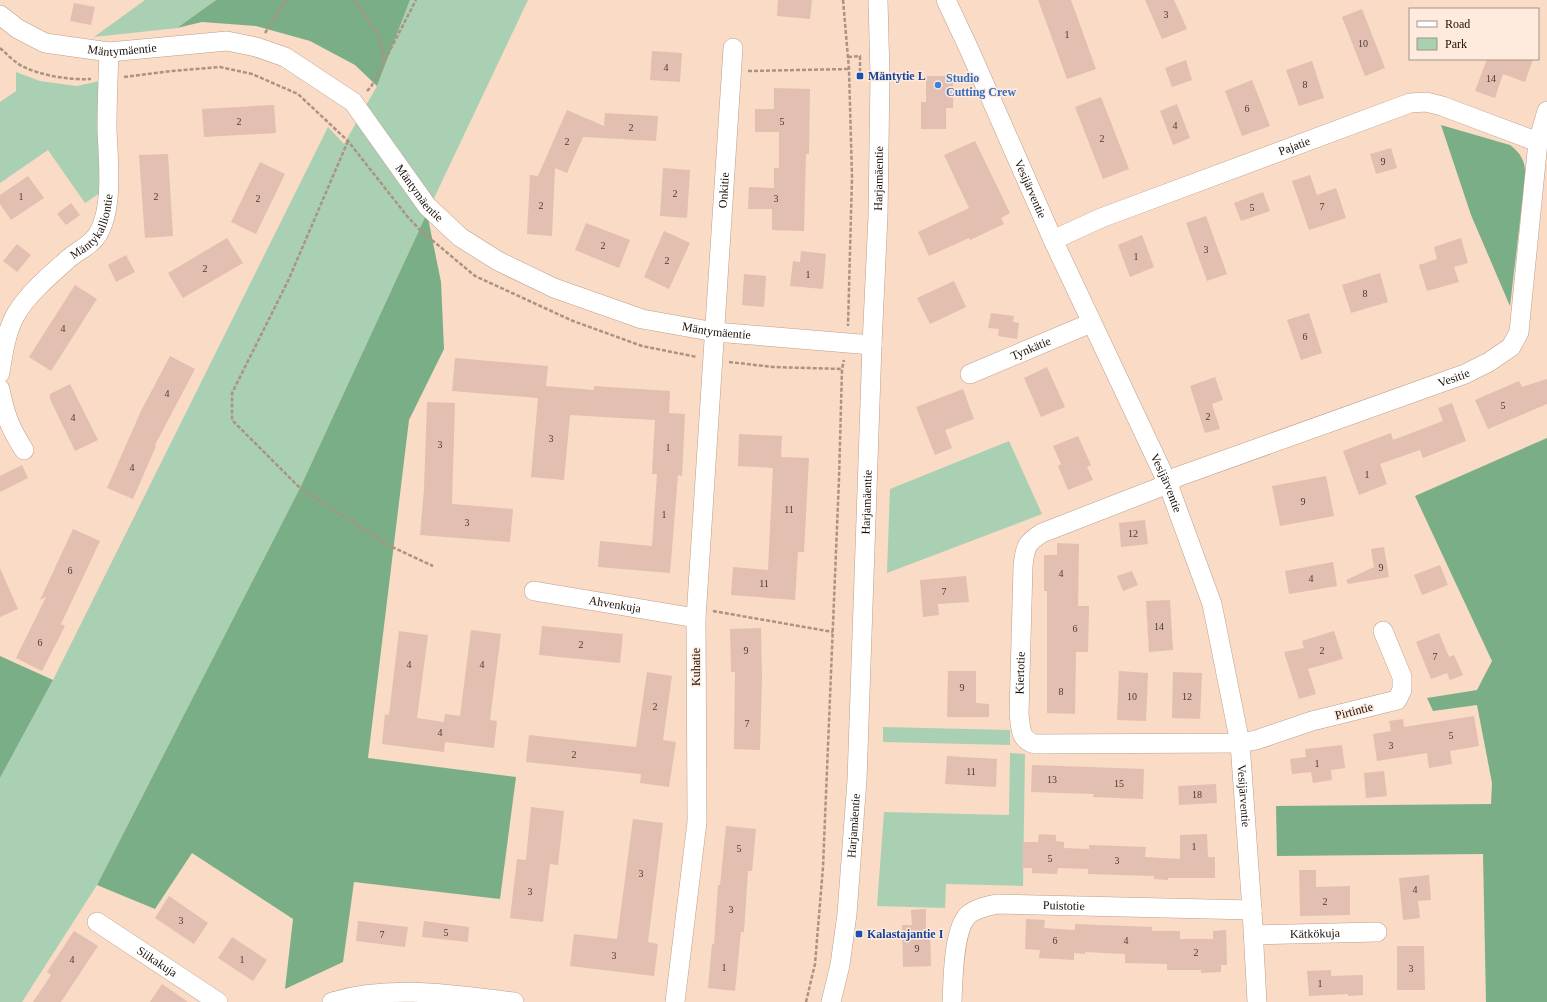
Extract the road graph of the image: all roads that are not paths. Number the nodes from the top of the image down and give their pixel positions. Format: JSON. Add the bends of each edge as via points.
{"nodes":[{"id":1,"x":878,"y":0,"type":"edge"},
{"id":2,"x":946,"y":0,"type":"edge"},
{"id":3,"x":0,"y":15,"type":"edge"},
{"id":4,"x":733,"y":48,"type":"dead end"},
{"id":5,"x":109,"y":52,"type":"junction"},
{"id":6,"x":1547,"y":111,"type":"edge"},
{"id":7,"x":1538,"y":142,"type":"junction"},
{"id":8,"x":1053,"y":240,"type":"junction"},
{"id":9,"x":1091,"y":323,"type":"junction"},
{"id":10,"x":715,"y":332,"type":"junction"},
{"id":11,"x":872,"y":345,"type":"junction"},
{"id":12,"x":0,"y":373,"type":"edge"},
{"id":13,"x":970,"y":374,"type":"dead end"},
{"id":14,"x":0,"y":389,"type":"edge"},
{"id":15,"x":24,"y":450,"type":"dead end"},
{"id":16,"x":1168,"y":484,"type":"junction"},
{"id":17,"x":534,"y":591,"type":"dead end"},
{"id":18,"x":696,"y":618,"type":"junction"},
{"id":19,"x":1383,"y":631,"type":"dead end"},
{"id":20,"x":1240,"y":743,"type":"junction"},
{"id":21,"x":1252,"y":910,"type":"junction"},
{"id":22,"x":97,"y":922,"type":"dead end"},
{"id":23,"x":1377,"y":932,"type":"dead end"},
{"id":24,"x":1254,"y":935,"type":"junction"},
{"id":25,"x":218,"y":1002,"type":"edge"},
{"id":26,"x":332,"y":1002,"type":"edge"},
{"id":27,"x":514,"y":1002,"type":"edge"},
{"id":28,"x":675,"y":1002,"type":"edge"},
{"id":29,"x":832,"y":1002,"type":"edge"},
{"id":30,"x":952,"y":1002,"type":"edge"},
{"id":31,"x":1257,"y":1002,"type":"edge"}],
"edges":[{"from":1,"to":11,"type":"street","name":"Harjamäentie","via":[[878,216]]},
{"from":2,"to":8,"type":"street","name":"Vesijärventie"},
{"from":3,"to":5,"type":"street","name":"Mäntymäentie","via":[[18,29],[44,43]]},
{"from":4,"to":10,"type":"street","name":"Onkitie"},
{"from":5,"to":10,"type":"street","name":"Mäntymäentie","via":[[227,41],[285,57],[353,102],[427,206],[460,236],[498,261],[554,288],[642,319]]},
{"from":5,"to":12,"type":"street","name":"Mäntykalliontie","via":[[109,187],[105,218],[94,239],[67,259],[34,291],[16,315],[5,344]]},
{"from":6,"to":7,"type":"street","name":"Vesitie"},
{"from":7,"to":8,"type":"street","name":"Pajatie","via":[[1442,106],[1426,102],[1410,103],[1101,218]]},
{"from":7,"to":16,"type":"street","name":"Vesitie","via":[[1519,332],[1511,347],[1489,362],[1464,374],[1177,477]]},
{"from":8,"to":9,"type":"street","name":"Vesijärventie"},
{"from":9,"to":13,"type":"street","name":"Tynkätie"},
{"from":9,"to":16,"type":"street","name":"Vesijärventie"},
{"from":10,"to":11,"type":"street","name":"Mäntymäentie"},
{"from":10,"to":18,"type":"street","name":"Kuhatie"},
{"from":11,"to":29,"type":"street","name":"Harjamäentie","via":[[857,780],[847,914]]},
{"from":14,"to":15,"type":"street","via":[[12,431]]},
{"from":16,"to":20,"type":"street","name":"Vesijärventie","via":[[1212,604]]},
{"from":16,"to":20,"type":"street","name":"Kiertotie","via":[[1042,533],[1029,541],[1024,551],[1023,566],[1019,714],[1022,734],[1029,742],[1035,744]]},
{"from":17,"to":18,"type":"street","name":"Ahvenkuja"},
{"from":18,"to":28,"type":"street","name":"Kuhatie","via":[[697,822]]},
{"from":19,"to":20,"type":"street","name":"Pirtintie","via":[[1402,677],[1402,690],[1397,700],[1312,721]]},
{"from":20,"to":21,"type":"street","name":"Vesijärventie"},
{"from":21,"to":24,"type":"street","name":"Vesijärventie"},
{"from":21,"to":30,"type":"street","name":"Puistotie","via":[[997,904],[983,907],[968,915],[962,926],[955,948]]},
{"from":22,"to":25,"type":"street","name":"Siikakuja"},
{"from":23,"to":24,"type":"street","name":"Kätkökuja"},
{"from":24,"to":31,"type":"street","name":"Vesijärventie"},
{"from":26,"to":27,"type":"street","via":[[346,998],[404,992]]}]}
